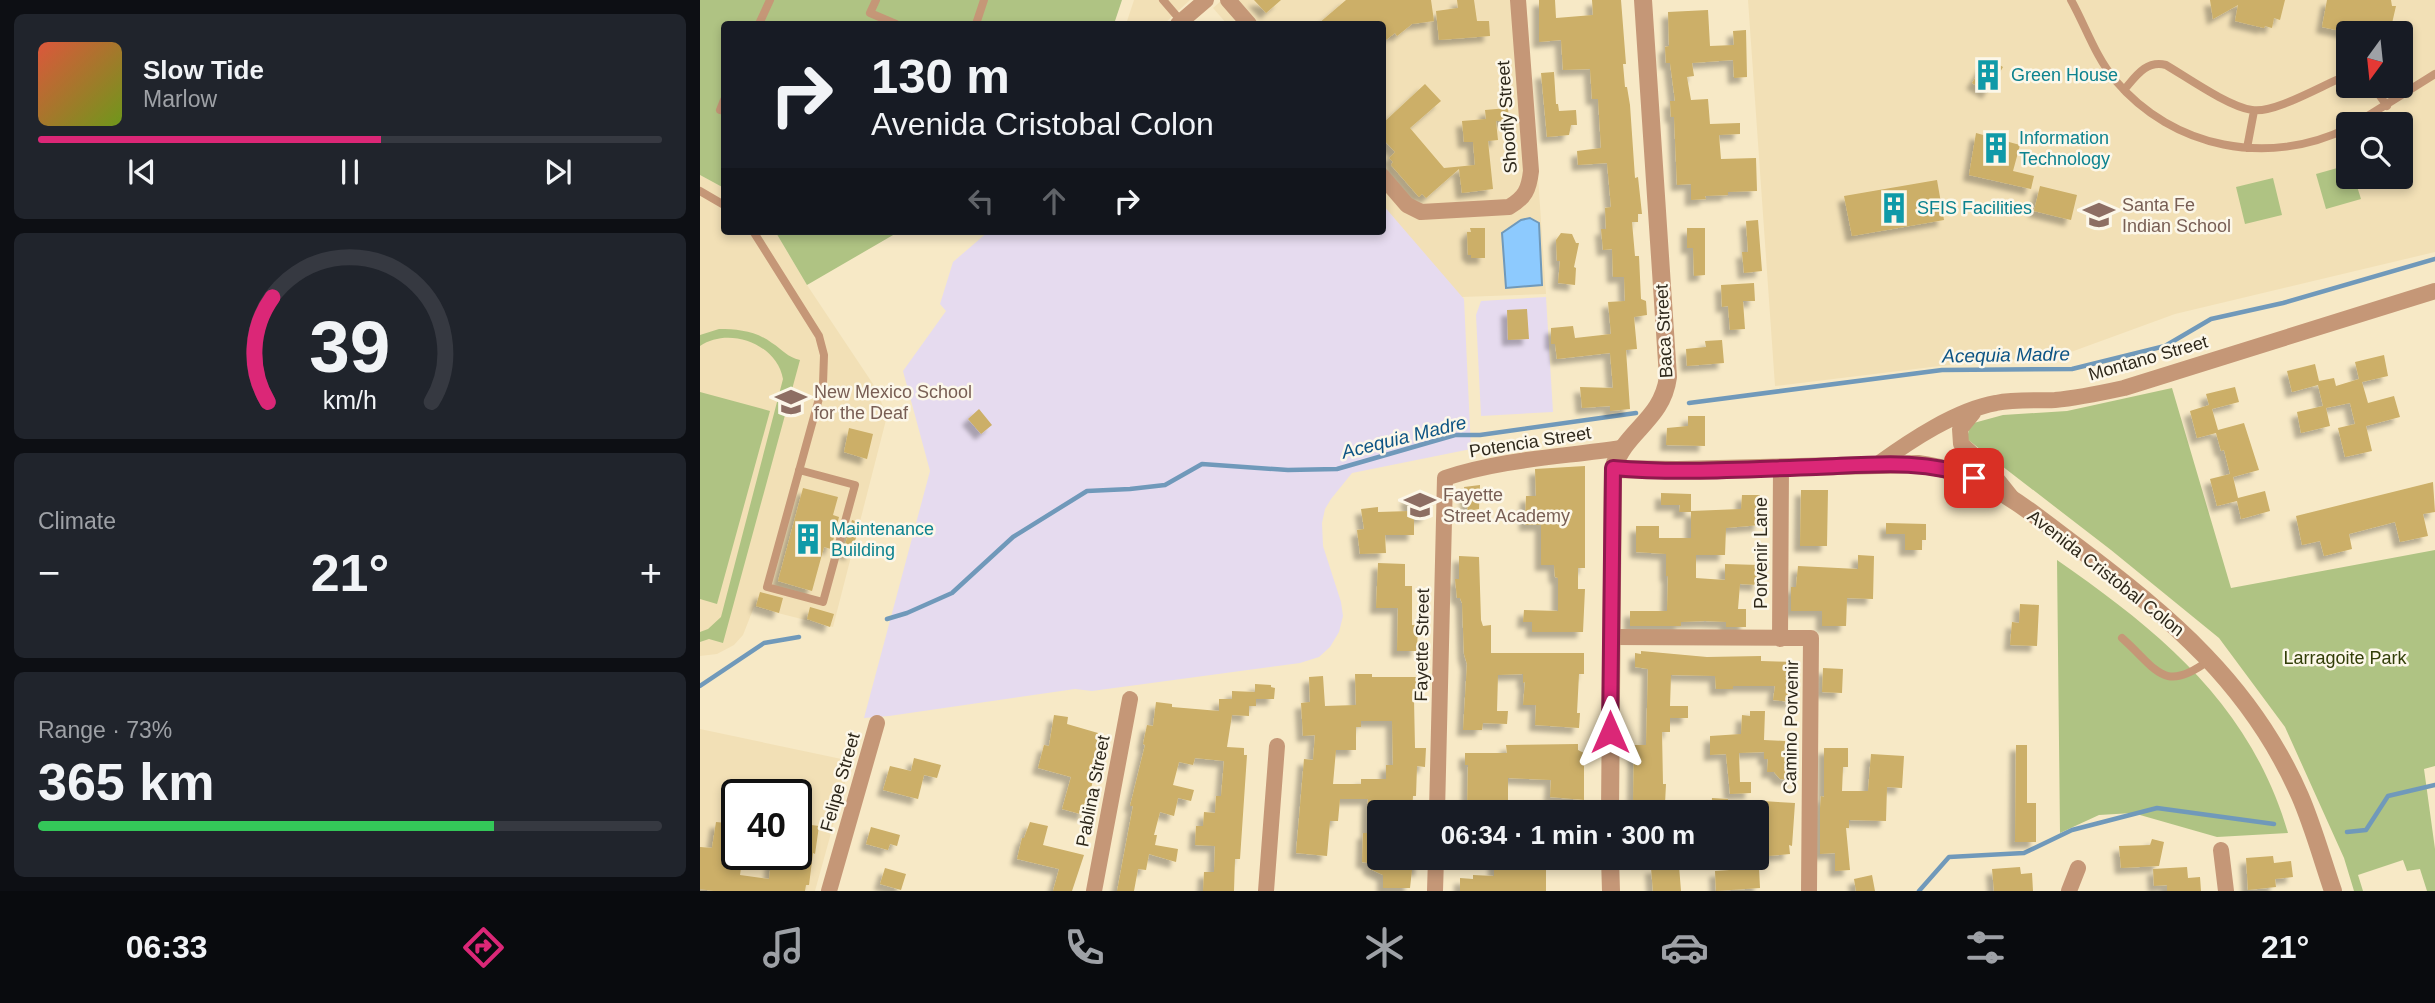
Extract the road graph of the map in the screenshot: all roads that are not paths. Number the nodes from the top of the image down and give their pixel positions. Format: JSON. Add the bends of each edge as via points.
{"nodes":[{"id":1,"x":770,"y":0,"type":"edge"},
{"id":2,"x":876,"y":0,"type":"edge"},
{"id":3,"x":984,"y":0,"type":"edge"},
{"id":4,"x":1163,"y":0,"type":"edge"},
{"id":5,"x":1206,"y":0,"type":"edge"},
{"id":6,"x":1228,"y":0,"type":"edge"},
{"id":7,"x":1518,"y":0,"type":"edge"},
{"id":8,"x":1643,"y":0,"type":"edge"},
{"id":9,"x":2071,"y":0,"type":"edge"},
{"id":10,"x":760,"y":21,"type":"edge"},
{"id":11,"x":889,"y":21,"type":"edge"},
{"id":12,"x":977,"y":21,"type":"edge"},
{"id":13,"x":1179,"y":21,"type":"edge"},
{"id":14,"x":1182,"y":21,"type":"edge"},
{"id":15,"x":1246,"y":21,"type":"edge"},
{"id":16,"x":2435,"y":74,"type":"edge"},
{"id":17,"x":2336,"y":80,"type":"edge"},
{"id":18,"x":2124,"y":90,"type":"junction"},
{"id":19,"x":2381,"y":98,"type":"edge"},
{"id":20,"x":2387,"y":106,"type":"junction"},
{"id":21,"x":2254,"y":111,"type":"junction"},
{"id":22,"x":2377,"y":112,"type":"edge"},
{"id":23,"x":2336,"y":133,"type":"edge"},
{"id":24,"x":2247,"y":148,"type":"junction"},
{"id":25,"x":1386,"y":181,"type":"edge"},
{"id":26,"x":700,"y":191,"type":"edge"},
{"id":27,"x":721,"y":203,"type":"edge"},
{"id":28,"x":756,"y":235,"type":"edge"},
{"id":29,"x":2435,"y":290,"type":"edge"},
{"id":30,"x":1980,"y":407,"type":"junction"},
{"id":31,"x":1627,"y":442,"type":"junction"},
{"id":32,"x":1878,"y":464,"type":"junction"},
{"id":33,"x":1613,"y":468,"type":"junction"},
{"id":34,"x":1781,"y":468,"type":"junction"},
{"id":35,"x":799,"y":470,"type":"junction"},
{"id":36,"x":1445,"y":478,"type":"joint"},
{"id":37,"x":2014,"y":500,"type":"junction"},
{"id":38,"x":1611,"y":636,"type":"junction"},
{"id":39,"x":2122,"y":638,"type":"dead end"},
{"id":40,"x":1780,"y":639,"type":"junction"},
{"id":41,"x":2210,"y":659,"type":"junction"},
{"id":42,"x":1130,"y":699,"type":"dead end"},
{"id":43,"x":877,"y":723,"type":"dead end"},
{"id":44,"x":1276,"y":746,"type":"dead end"},
{"id":45,"x":1437,"y":800,"type":"edge"},
{"id":46,"x":1610,"y":800,"type":"edge"},
{"id":47,"x":2221,"y":850,"type":"dead end"},
{"id":48,"x":2078,"y":868,"type":"dead end"},
{"id":49,"x":1436,"y":870,"type":"edge"},
{"id":50,"x":1610,"y":870,"type":"edge"},
{"id":51,"x":829,"y":891,"type":"edge"},
{"id":52,"x":1094,"y":891,"type":"edge"},
{"id":53,"x":1266,"y":891,"type":"edge"},
{"id":54,"x":1435,"y":891,"type":"edge"},
{"id":55,"x":1611,"y":891,"type":"edge"},
{"id":56,"x":1809,"y":891,"type":"edge"},
{"id":57,"x":2069,"y":891,"type":"edge"},
{"id":58,"x":2226,"y":891,"type":"edge"},
{"id":59,"x":2333,"y":891,"type":"edge"}],
"edges":[{"from":1,"to":10,"type":"lane"},
{"from":2,"to":11,"type":"lane","via":[[870,13]]},
{"from":3,"to":12,"type":"lane"},
{"from":4,"to":13,"type":"lane"},
{"from":5,"to":14,"type":"street"},
{"from":6,"to":15,"type":"street"},
{"from":7,"to":25,"type":"street","name":"Shoofly Street","via":[[1531,171],[1521,200],[1509,207],[1421,212],[1407,205]]},
{"from":8,"to":31,"type":"street","name":"Baca Street","via":[[1668,377],[1660,405]]},
{"from":9,"to":18,"type":"lane","via":[[2096,51]]},
{"from":16,"to":20,"type":"lane"},
{"from":17,"to":21,"type":"lane"},
{"from":18,"to":21,"type":"lane","via":[[2142,70],[2156,63]]},
{"from":18,"to":24,"type":"lane","via":[[2154,116],[2183,132]]},
{"from":19,"to":20,"type":"lane"},
{"from":20,"to":22,"type":"lane"},
{"from":21,"to":24,"type":"lane"},
{"from":23,"to":24,"type":"lane","via":[[2306,144]]},
{"from":26,"to":27,"type":"lane"},
{"from":28,"to":35,"type":"lane","via":[[819,336],[824,355],[823,384]]},
{"from":29,"to":30,"type":"street","name":"Montano Street","via":[[2124,388]]},
{"from":30,"to":32,"type":"street","name":"Montano Street","via":[[1940,425]]},
{"from":30,"to":37,"type":"street","via":[[1960,429],[1961,444]]},
{"from":31,"to":33,"type":"street","name":"Baca Street"},
{"from":31,"to":36,"type":"street","name":"Potencia Street","via":[[1478,467]]},
{"from":32,"to":34,"type":"street","name":"Avenida Cristobal Colon"},
{"from":32,"to":37,"type":"street","name":"Avenida Cristobal Colon","via":[[1918,464],[1957,471]]},
{"from":33,"to":34,"type":"street","name":"Avenida Cristobal Colon"},
{"from":33,"to":38,"type":"street","name":"Baca Street"},
{"from":34,"to":40,"type":"street","name":"Porvenir Lane"},
{"from":35,"to":35,"type":"lane","via":[[855,485],[823,602],[767,587]]},
{"from":36,"to":45,"type":"street","name":"Fayette Street"},
{"from":37,"to":41,"type":"street","name":"Avenida Cristobal Colon","via":[[2153,605]]},
{"from":38,"to":40,"type":"street","name":"Camino Porvenir"},
{"from":38,"to":46,"type":"street","name":"Baca Street"},
{"from":39,"to":41,"type":"lane","via":[[2165,677],[2190,674]]},
{"from":40,"to":56,"type":"street","name":"Camino Porvenir","via":[[1811,638]]},
{"from":41,"to":59,"type":"street","name":"Avenida Cristobal Colon","via":[[2282,760]]},
{"from":42,"to":52,"type":"street","name":"Pablina Street"},
{"from":43,"to":51,"type":"street","name":"Felipe Street"},
{"from":44,"to":53,"type":"street"},
{"from":47,"to":58,"type":"street"},
{"from":48,"to":57,"type":"street"},
{"from":49,"to":54,"type":"street"},
{"from":50,"to":55,"type":"street"}]}
